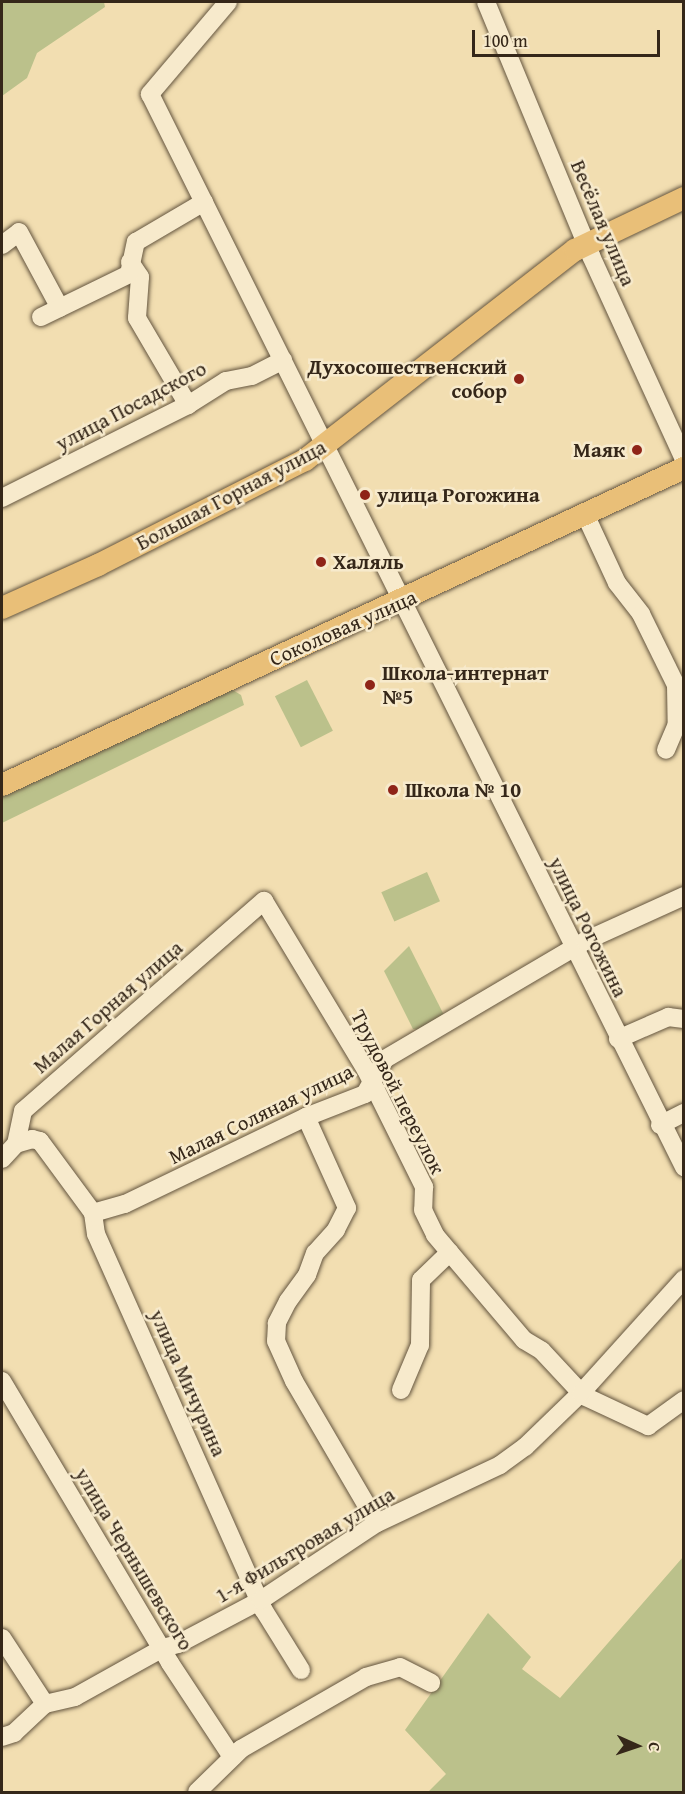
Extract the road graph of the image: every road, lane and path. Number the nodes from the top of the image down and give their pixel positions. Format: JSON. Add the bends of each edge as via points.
{"nodes":[{"id":1,"x":228,"y":2,"type":"edge"},
{"id":2,"x":486,"y":2,"type":"edge"},
{"id":3,"x":684,"y":198,"type":"edge"},
{"id":4,"x":204,"y":202,"type":"junction"},
{"id":5,"x":586,"y":243,"type":"junction"},
{"id":6,"x":2,"y":245,"type":"edge"},
{"id":7,"x":130,"y":262,"type":"junction"},
{"id":8,"x":60,"y":308,"type":"junction"},
{"id":9,"x":41,"y":317,"type":"dead end"},
{"id":10,"x":283,"y":360,"type":"junction"},
{"id":11,"x":188,"y":405,"type":"junction"},
{"id":12,"x":324,"y":448,"type":"junction"},
{"id":13,"x":684,"y":459,"type":"edge"},
{"id":14,"x":684,"y":468,"type":"edge"},
{"id":15,"x":2,"y":498,"type":"edge"},
{"id":16,"x":585,"y":514,"type":"junction"},
{"id":17,"x":403,"y":602,"type":"junction"},
{"id":18,"x":2,"y":608,"type":"edge"},
{"id":19,"x":666,"y":750,"type":"dead end"},
{"id":20,"x":2,"y":785,"type":"edge"},
{"id":21,"x":684,"y":896,"type":"edge"},
{"id":22,"x":264,"y":901,"type":"joint"},
{"id":23,"x":574,"y":950,"type":"junction"},
{"id":24,"x":684,"y":1019,"type":"edge"},
{"id":25,"x":618,"y":1039,"type":"junction"},
{"id":26,"x":371,"y":1085,"type":"junction"},
{"id":27,"x":684,"y":1113,"type":"edge"},
{"id":28,"x":306,"y":1117,"type":"junction"},
{"id":29,"x":660,"y":1125,"type":"junction"},
{"id":30,"x":16,"y":1144,"type":"junction"},
{"id":31,"x":2,"y":1159,"type":"edge"},
{"id":32,"x":684,"y":1167,"type":"edge"},
{"id":33,"x":93,"y":1213,"type":"junction"},
{"id":34,"x":450,"y":1252,"type":"junction"},
{"id":35,"x":684,"y":1279,"type":"edge"},
{"id":36,"x":2,"y":1381,"type":"edge"},
{"id":37,"x":401,"y":1390,"type":"dead end"},
{"id":38,"x":581,"y":1394,"type":"junction"},
{"id":39,"x":684,"y":1400,"type":"edge"},
{"id":40,"x":377,"y":1523,"type":"junction"},
{"id":41,"x":261,"y":1600,"type":"junction"},
{"id":42,"x":2,"y":1638,"type":"edge"},
{"id":43,"x":163,"y":1648,"type":"junction"},
{"id":44,"x":301,"y":1670,"type":"dead end"},
{"id":45,"x":430,"y":1683,"type":"dead end"},
{"id":46,"x":45,"y":1704,"type":"junction"},
{"id":47,"x":2,"y":1737,"type":"edge"},
{"id":48,"x":232,"y":1757,"type":"junction"},
{"id":49,"x":197,"y":1792,"type":"edge"}],
"edges":[{"from":1,"to":4,"type":"street","name":"улица Рогожина","via":[[150,94]]},
{"from":2,"to":5,"type":"street","name":"Весёлая улица"},
{"from":3,"to":5,"type":"main road","name":"Большая Горная улица"},
{"from":4,"to":7,"type":"street","via":[[136,242]]},
{"from":4,"to":10,"type":"street","name":"улица Рогожина"},
{"from":5,"to":12,"type":"main road","name":"Большая Горная улица"},
{"from":5,"to":13,"type":"street","name":"Весёлая улица"},
{"from":6,"to":8,"type":"street","via":[[19,232]]},
{"from":7,"to":8,"type":"street","via":[[129,274]]},
{"from":7,"to":11,"type":"street","via":[[140,277],[137,318]]},
{"from":8,"to":9,"type":"street"},
{"from":10,"to":11,"type":"street","name":"улица Посадского","via":[[252,376],[226,381]]},
{"from":10,"to":12,"type":"street","name":"улица Рогожина"},
{"from":11,"to":15,"type":"street","name":"улица Посадского"},
{"from":12,"to":17,"type":"street","name":"улица Рогожина"},
{"from":12,"to":18,"type":"main road","name":"Большая Горная улица","via":[[98,565]]},
{"from":14,"to":16,"type":"main road","name":"Соколовая улица"},
{"from":16,"to":17,"type":"main road","name":"Соколовая улица"},
{"from":16,"to":19,"type":"street","via":[[617,583],[641,614],[676,685],[677,724]]},
{"from":17,"to":20,"type":"main road","name":"Соколовая улица"},
{"from":17,"to":23,"type":"street","name":"улица Рогожина"},
{"from":21,"to":23,"type":"street","name":"Малая Соляная улица"},
{"from":22,"to":26,"type":"street","name":"Трудовой переулок"},
{"from":22,"to":30,"type":"street","name":"Малая Горная улица","via":[[23,1111]]},
{"from":23,"to":25,"type":"street","name":"улица Рогожина"},
{"from":23,"to":26,"type":"street","name":"Малая Соляная улица","via":[[385,1059],[375,1071]]},
{"from":24,"to":25,"type":"street","via":[[668,1017]]},
{"from":25,"to":29,"type":"street","name":"улица Рогожина"},
{"from":26,"to":28,"type":"street","name":"Малая Соляная улица","via":[[355,1099]]},
{"from":26,"to":34,"type":"street","name":"Трудовой переулок","via":[[424,1187],[427,1222]]},
{"from":27,"to":29,"type":"street"},
{"from":28,"to":33,"type":"street","name":"Малая Соляная улица","via":[[125,1204]]},
{"from":28,"to":40,"type":"street","via":[[347,1208],[288,1301],[277,1323],[276,1341],[294,1381]]},
{"from":29,"to":32,"type":"street","name":"улица Рогожина"},
{"from":30,"to":31,"type":"street"},
{"from":30,"to":33,"type":"street","name":"улица Мичурина","via":[[32,1138],[40,1141]]},
{"from":33,"to":41,"type":"street","name":"улица Мичурина","via":[[96,1234]]},
{"from":34,"to":37,"type":"street","via":[[422,1280],[420,1345]]},
{"from":34,"to":38,"type":"street","name":"Трудовой переулок","via":[[524,1340],[542,1351]]},
{"from":35,"to":38,"type":"street","name":"1-я Фильтровая улица"},
{"from":36,"to":43,"type":"street","name":"улица Чернышевского"},
{"from":38,"to":39,"type":"street","name":"Трудовой переулок","via":[[648,1426]]},
{"from":38,"to":40,"type":"street","name":"1-я Фильтровая улица","via":[[500,1465]]},
{"from":40,"to":41,"type":"street","name":"1-я Фильтровая улица"},
{"from":41,"to":43,"type":"street","name":"1-я Фильтровая улица"},
{"from":41,"to":44,"type":"street","name":"улица Мичурина"},
{"from":42,"to":46,"type":"street"},
{"from":43,"to":46,"type":"street","name":"1-я Фильтровая улица","via":[[75,1697]]},
{"from":43,"to":48,"type":"street","name":"улица Чернышевского"},
{"from":45,"to":48,"type":"street","via":[[409,1669],[387,1669],[322,1699]]},
{"from":46,"to":47,"type":"street","name":"1-я Фильтровая улица","via":[[14,1733]]},
{"from":48,"to":49,"type":"street"}]}
